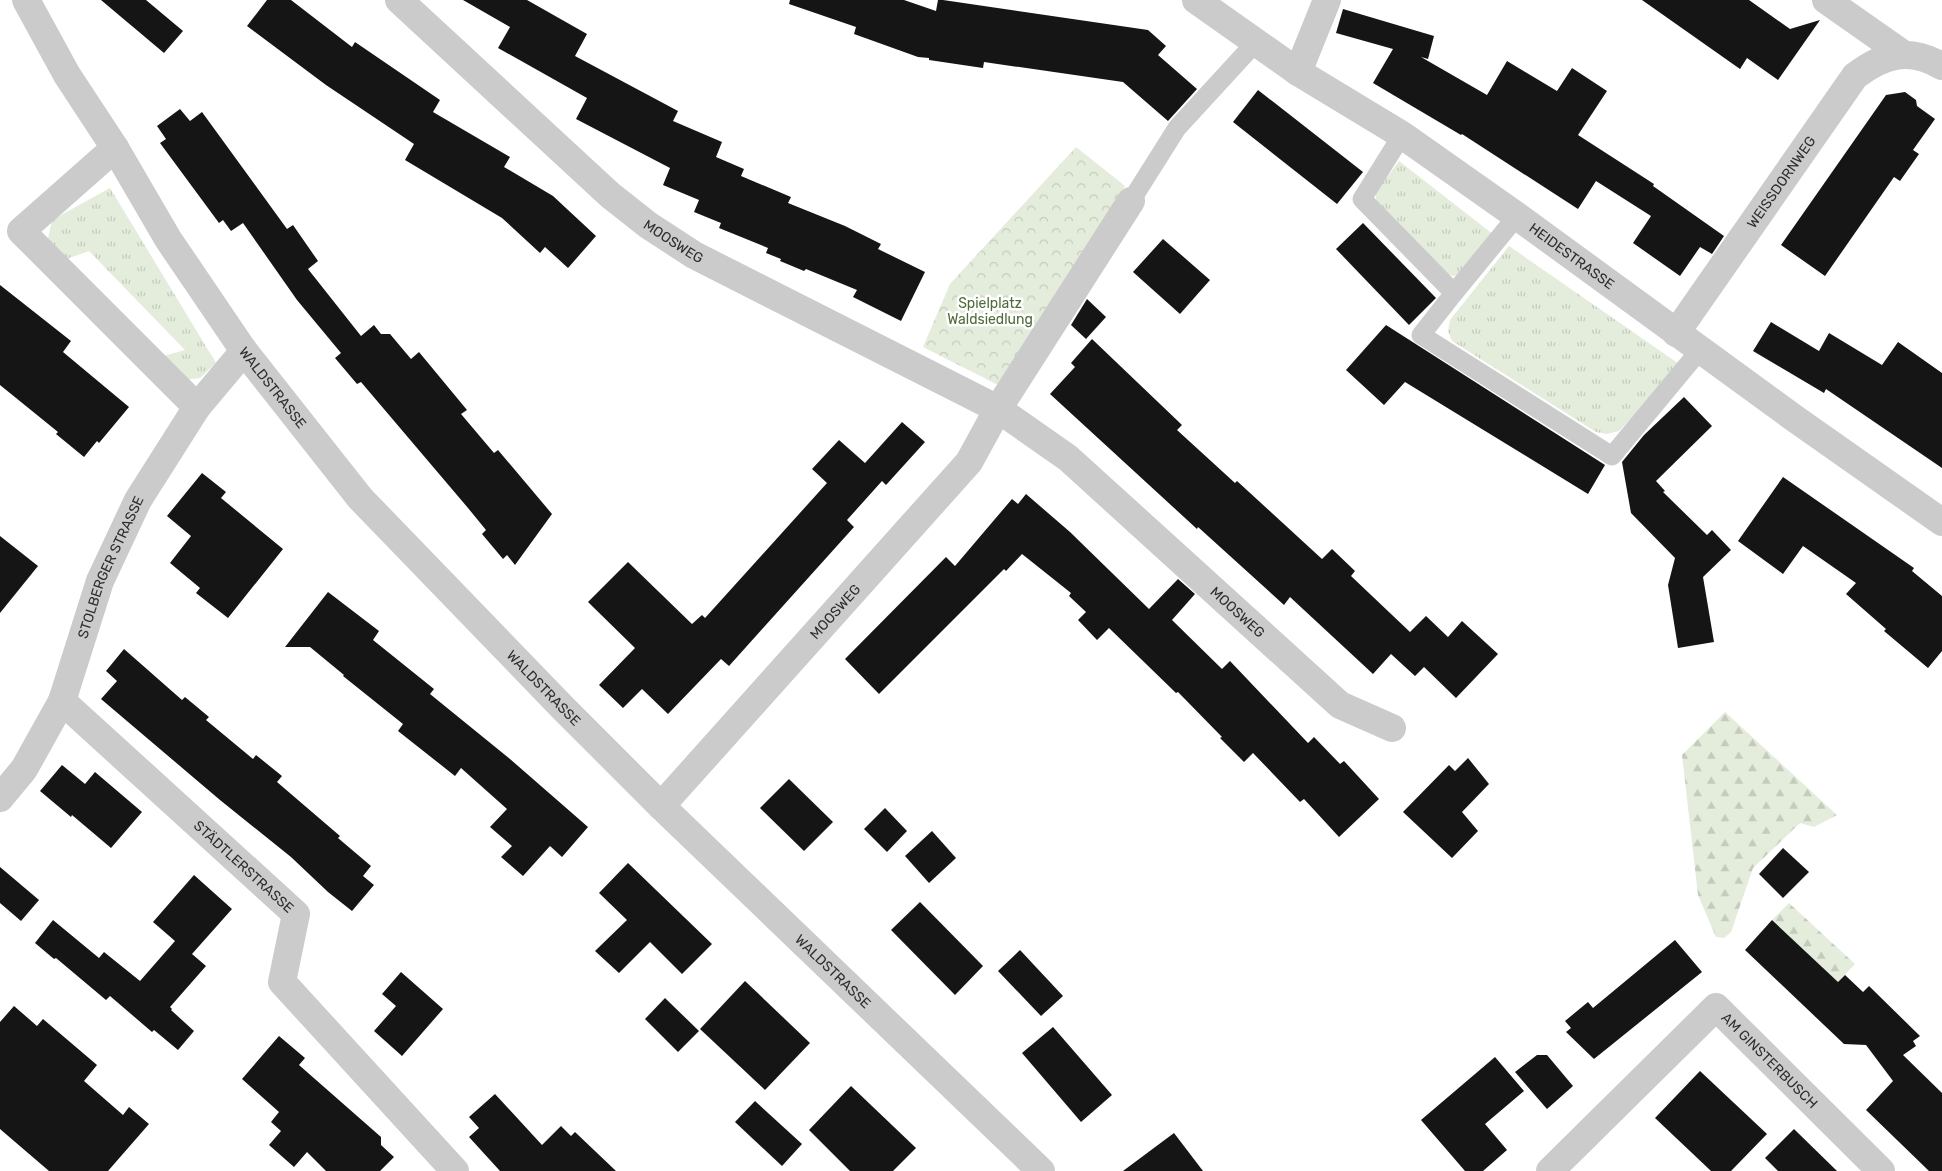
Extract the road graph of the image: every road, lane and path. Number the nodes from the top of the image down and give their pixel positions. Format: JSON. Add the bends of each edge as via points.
{"nodes":[{"id":1,"x":26,"y":0,"type":"edge"},
{"id":2,"x":399,"y":0,"type":"edge"},
{"id":3,"x":1196,"y":0,"type":"edge"},
{"id":4,"x":1327,"y":0,"type":"edge"},
{"id":5,"x":1826,"y":0,"type":"edge"},
{"id":6,"x":1255,"y":43,"type":"junction"},
{"id":7,"x":1903,"y":54,"type":"junction"},
{"id":8,"x":1942,"y":66,"type":"edge"},
{"id":9,"x":1298,"y":72,"type":"junction"},
{"id":10,"x":1402,"y":135,"type":"junction"},
{"id":11,"x":115,"y":148,"type":"junction"},
{"id":12,"x":1131,"y":201,"type":"joint"},
{"id":13,"x":1517,"y":216,"type":"junction"},
{"id":14,"x":1454,"y":293,"type":"junction"},
{"id":15,"x":1676,"y":333,"type":"junction"},
{"id":16,"x":1700,"y":350,"type":"junction"},
{"id":17,"x":244,"y":351,"type":"junction"},
{"id":18,"x":197,"y":407,"type":"junction"},
{"id":19,"x":998,"y":408,"type":"junction"},
{"id":20,"x":1942,"y":522,"type":"edge"},
{"id":21,"x":62,"y":701,"type":"junction"},
{"id":22,"x":1392,"y":728,"type":"dead end"},
{"id":23,"x":0,"y":798,"type":"edge"},
{"id":24,"x":660,"y":806,"type":"junction"},
{"id":25,"x":455,"y":1171,"type":"edge"},
{"id":26,"x":1041,"y":1171,"type":"edge"},
{"id":27,"x":1550,"y":1171,"type":"edge"},
{"id":28,"x":1881,"y":1171,"type":"edge"}],
"edges":[{"from":1,"to":11,"type":"street","name":"WALDSTRASSE","via":[[67,75]]},
{"from":2,"to":19,"type":"street","name":"MOOSWEG","via":[[610,195],[648,225],[694,255]]},
{"from":3,"to":6,"type":"street","name":"HEIDESTRASSE"},
{"from":4,"to":9,"type":"street"},
{"from":5,"to":7,"type":"street"},
{"from":6,"to":9,"type":"street","name":"HEIDESTRASSE"},
{"from":6,"to":12,"type":"lane","via":[[1177,128]]},
{"from":7,"to":8,"type":"street"},
{"from":7,"to":15,"type":"street","name":"WEISSDORNWEG","via":[[1872,64],[1855,76]]},
{"from":9,"to":10,"type":"street","name":"HEIDESTRASSE"},
{"from":10,"to":13,"type":"street","name":"HEIDESTRASSE"},
{"from":10,"to":14,"type":"lane","via":[[1362,198]]},
{"from":11,"to":17,"type":"street","name":"WALDSTRASSE","via":[[168,239]]},
{"from":11,"to":18,"type":"street","via":[[21,231]]},
{"from":12,"to":19,"type":"street","name":"MOOSWEG"},
{"from":13,"to":14,"type":"lane"},
{"from":13,"to":15,"type":"street","name":"HEIDESTRASSE"},
{"from":14,"to":16,"type":"lane","via":[[1421,335],[1612,456]]},
{"from":15,"to":16,"type":"street","name":"HEIDESTRASSE"},
{"from":16,"to":20,"type":"street","name":"HEIDESTRASSE"},
{"from":17,"to":18,"type":"street","name":"STOLBERGER STRASSE"},
{"from":17,"to":24,"type":"street","name":"WALDSTRASSE","via":[[360,498]]},
{"from":18,"to":21,"type":"street","name":"STOLBERGER STRASSE","via":[[138,500],[100,581]]},
{"from":19,"to":22,"type":"street","name":"MOOSWEG","via":[[1068,458],[1340,705]]},
{"from":19,"to":24,"type":"street","name":"MOOSWEG","via":[[969,462]]},
{"from":21,"to":23,"type":"street","name":"STOLBERGER STRASSE","via":[[24,769]]},
{"from":21,"to":25,"type":"street","name":"STÄDTLERSTRASSE","via":[[296,914],[282,982]]},
{"from":24,"to":26,"type":"street","name":"WALDSTRASSE"},
{"from":27,"to":28,"type":"street","name":"AM GINSTERBUSCH","via":[[1716,1007]]}]}
